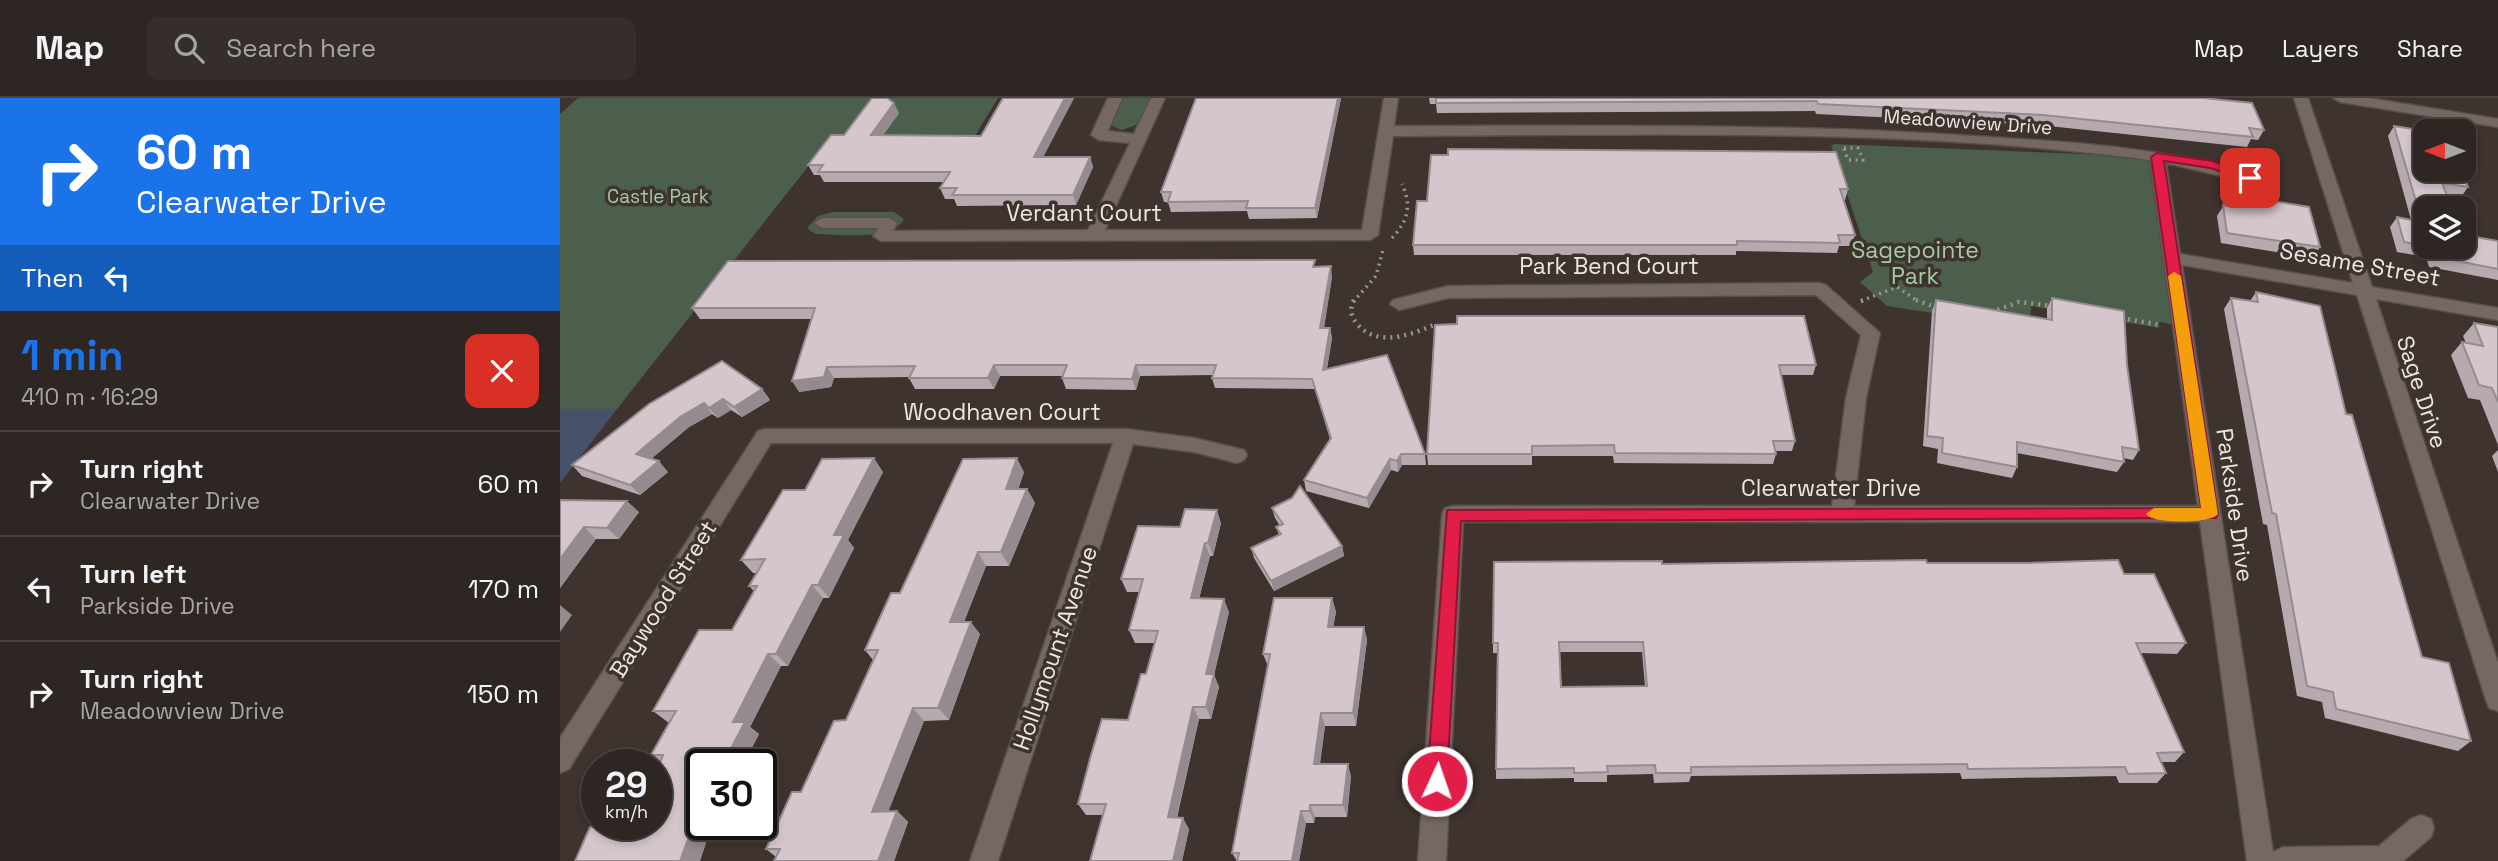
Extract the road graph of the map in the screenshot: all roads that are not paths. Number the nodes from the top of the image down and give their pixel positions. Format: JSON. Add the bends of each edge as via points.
{"nodes":[{"id":1,"x":1115,"y":98,"type":"edge"},
{"id":2,"x":1158,"y":98,"type":"edge"},
{"id":3,"x":1391,"y":98,"type":"edge"},
{"id":4,"x":2301,"y":98,"type":"edge"},
{"id":5,"x":2340,"y":98,"type":"edge"},
{"id":6,"x":2498,"y":123,"type":"edge"},
{"id":7,"x":1386,"y":131,"type":"junction"},
{"id":8,"x":1139,"y":139,"type":"junction"},
{"id":9,"x":2157,"y":157,"type":"junction"},
{"id":10,"x":2250,"y":178,"type":"dead end"},
{"id":11,"x":822,"y":223,"type":"dead end"},
{"id":12,"x":1094,"y":235,"type":"junction"},
{"id":13,"x":2172,"y":258,"type":"junction"},
{"id":14,"x":2363,"y":289,"type":"junction"},
{"id":15,"x":1399,"y":304,"type":"dead end"},
{"id":16,"x":2498,"y":314,"type":"edge"},
{"id":17,"x":765,"y":436,"type":"joint"},
{"id":18,"x":1126,"y":436,"type":"junction"},
{"id":19,"x":1237,"y":455,"type":"dead end"},
{"id":20,"x":1842,"y":514,"type":"junction"},
{"id":21,"x":2210,"y":514,"type":"junction"},
{"id":22,"x":2498,"y":700,"type":"edge"},
{"id":23,"x":560,"y":761,"type":"edge"},
{"id":24,"x":2421,"y":828,"type":"dead end"},
{"id":25,"x":984,"y":861,"type":"edge"},
{"id":26,"x":1432,"y":861,"type":"edge"},
{"id":27,"x":2261,"y":861,"type":"edge"},
{"id":28,"x":2283,"y":861,"type":"edge"}],
"edges":[{"from":1,"to":8,"type":"street","via":[[1099,135]]},
{"from":2,"to":8,"type":"street"},
{"from":3,"to":7,"type":"street"},
{"from":4,"to":14,"type":"street","name":"Sage Drive"},
{"from":5,"to":6,"type":"street"},
{"from":7,"to":9,"type":"street","name":"Meadowview Drive","via":[[1867,135]]},
{"from":7,"to":12,"type":"street","name":"Verdant Court","via":[[1370,235]]},
{"from":8,"to":12,"type":"street"},
{"from":9,"to":10,"type":"street","name":"Meadowview Drive","via":[[2212,165]]},
{"from":9,"to":13,"type":"street","name":"Parkside Drive"},
{"from":11,"to":12,"type":"street","name":"Verdant Court","via":[[889,223],[881,236]]},
{"from":13,"to":14,"type":"street","name":"Sesame Street"},
{"from":13,"to":21,"type":"street","name":"Parkside Drive"},
{"from":14,"to":16,"type":"street","name":"Sesame Street"},
{"from":14,"to":22,"type":"street","name":"Sage Drive"},
{"from":15,"to":20,"type":"street","name":"Park Bend Court","via":[[1448,292],[1820,289],[1871,333],[1856,398]]},
{"from":17,"to":18,"type":"street","name":"Woodhaven Court"},
{"from":17,"to":23,"type":"street","name":"Baywood Street"},
{"from":18,"to":19,"type":"street","name":"Woodhaven Court"},
{"from":18,"to":25,"type":"street","name":"Hollymount Avenue"},
{"from":20,"to":21,"type":"street","name":"Clearwater Drive"},
{"from":20,"to":26,"type":"street","name":"Clearwater Drive","via":[[1453,514]]},
{"from":21,"to":27,"type":"street","name":"Parkside Drive"},
{"from":24,"to":28,"type":"street","via":[[2384,859]]}]}
